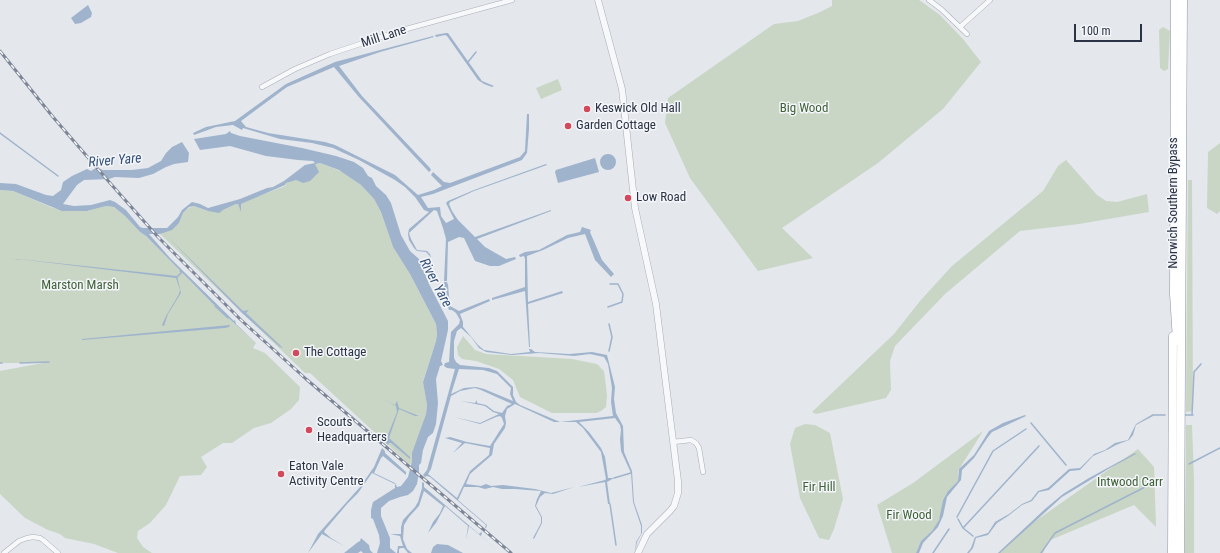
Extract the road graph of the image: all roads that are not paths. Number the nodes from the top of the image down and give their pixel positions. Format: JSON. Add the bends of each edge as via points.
{"nodes":[{"id":1,"x":512,"y":0,"type":"edge"},
{"id":2,"x":598,"y":0,"type":"edge"},
{"id":3,"x":928,"y":0,"type":"edge"},
{"id":4,"x":990,"y":0,"type":"edge"},
{"id":5,"x":1175,"y":0,"type":"edge"},
{"id":6,"x":1183,"y":0,"type":"edge"},
{"id":7,"x":960,"y":27,"type":"junction"},
{"id":8,"x":967,"y":34,"type":"dead end"},
{"id":9,"x":262,"y":87,"type":"dead end"},
{"id":10,"x":1178,"y":413,"type":"junction"},
{"id":11,"x":673,"y":442,"type":"junction"},
{"id":12,"x":703,"y":472,"type":"dead end"},
{"id":13,"x":4,"y":553,"type":"edge"},
{"id":14,"x":58,"y":553,"type":"edge"},
{"id":15,"x":638,"y":553,"type":"edge"},
{"id":16,"x":1172,"y":553,"type":"edge"},
{"id":17,"x":1180,"y":553,"type":"edge"}],
"edges":[{"from":1,"to":9,"type":"street","name":"Mill Lane","via":[[399,31],[330,54]]},
{"from":2,"to":11,"type":"street","via":[[622,89],[635,208],[656,304]]},
{"from":3,"to":7,"type":"street"},
{"from":4,"to":7,"type":"street"},
{"from":5,"to":10,"type":"highway","name":"Norwich Southern Bypass","via":[[1174,294]]},
{"from":6,"to":10,"type":"highway","name":"Norwich Southern Bypass"},
{"from":7,"to":8,"type":"street"},
{"from":10,"to":16,"type":"highway"},
{"from":10,"to":17,"type":"highway","name":"Norwich Southern Bypass"},
{"from":11,"to":12,"type":"street","via":[[691,440],[696,443]]},
{"from":11,"to":15,"type":"street","via":[[678,481],[677,500],[670,511],[647,534]]},
{"from":13,"to":14,"type":"street","via":[[23,540],[33,537],[40,538]]}]}
